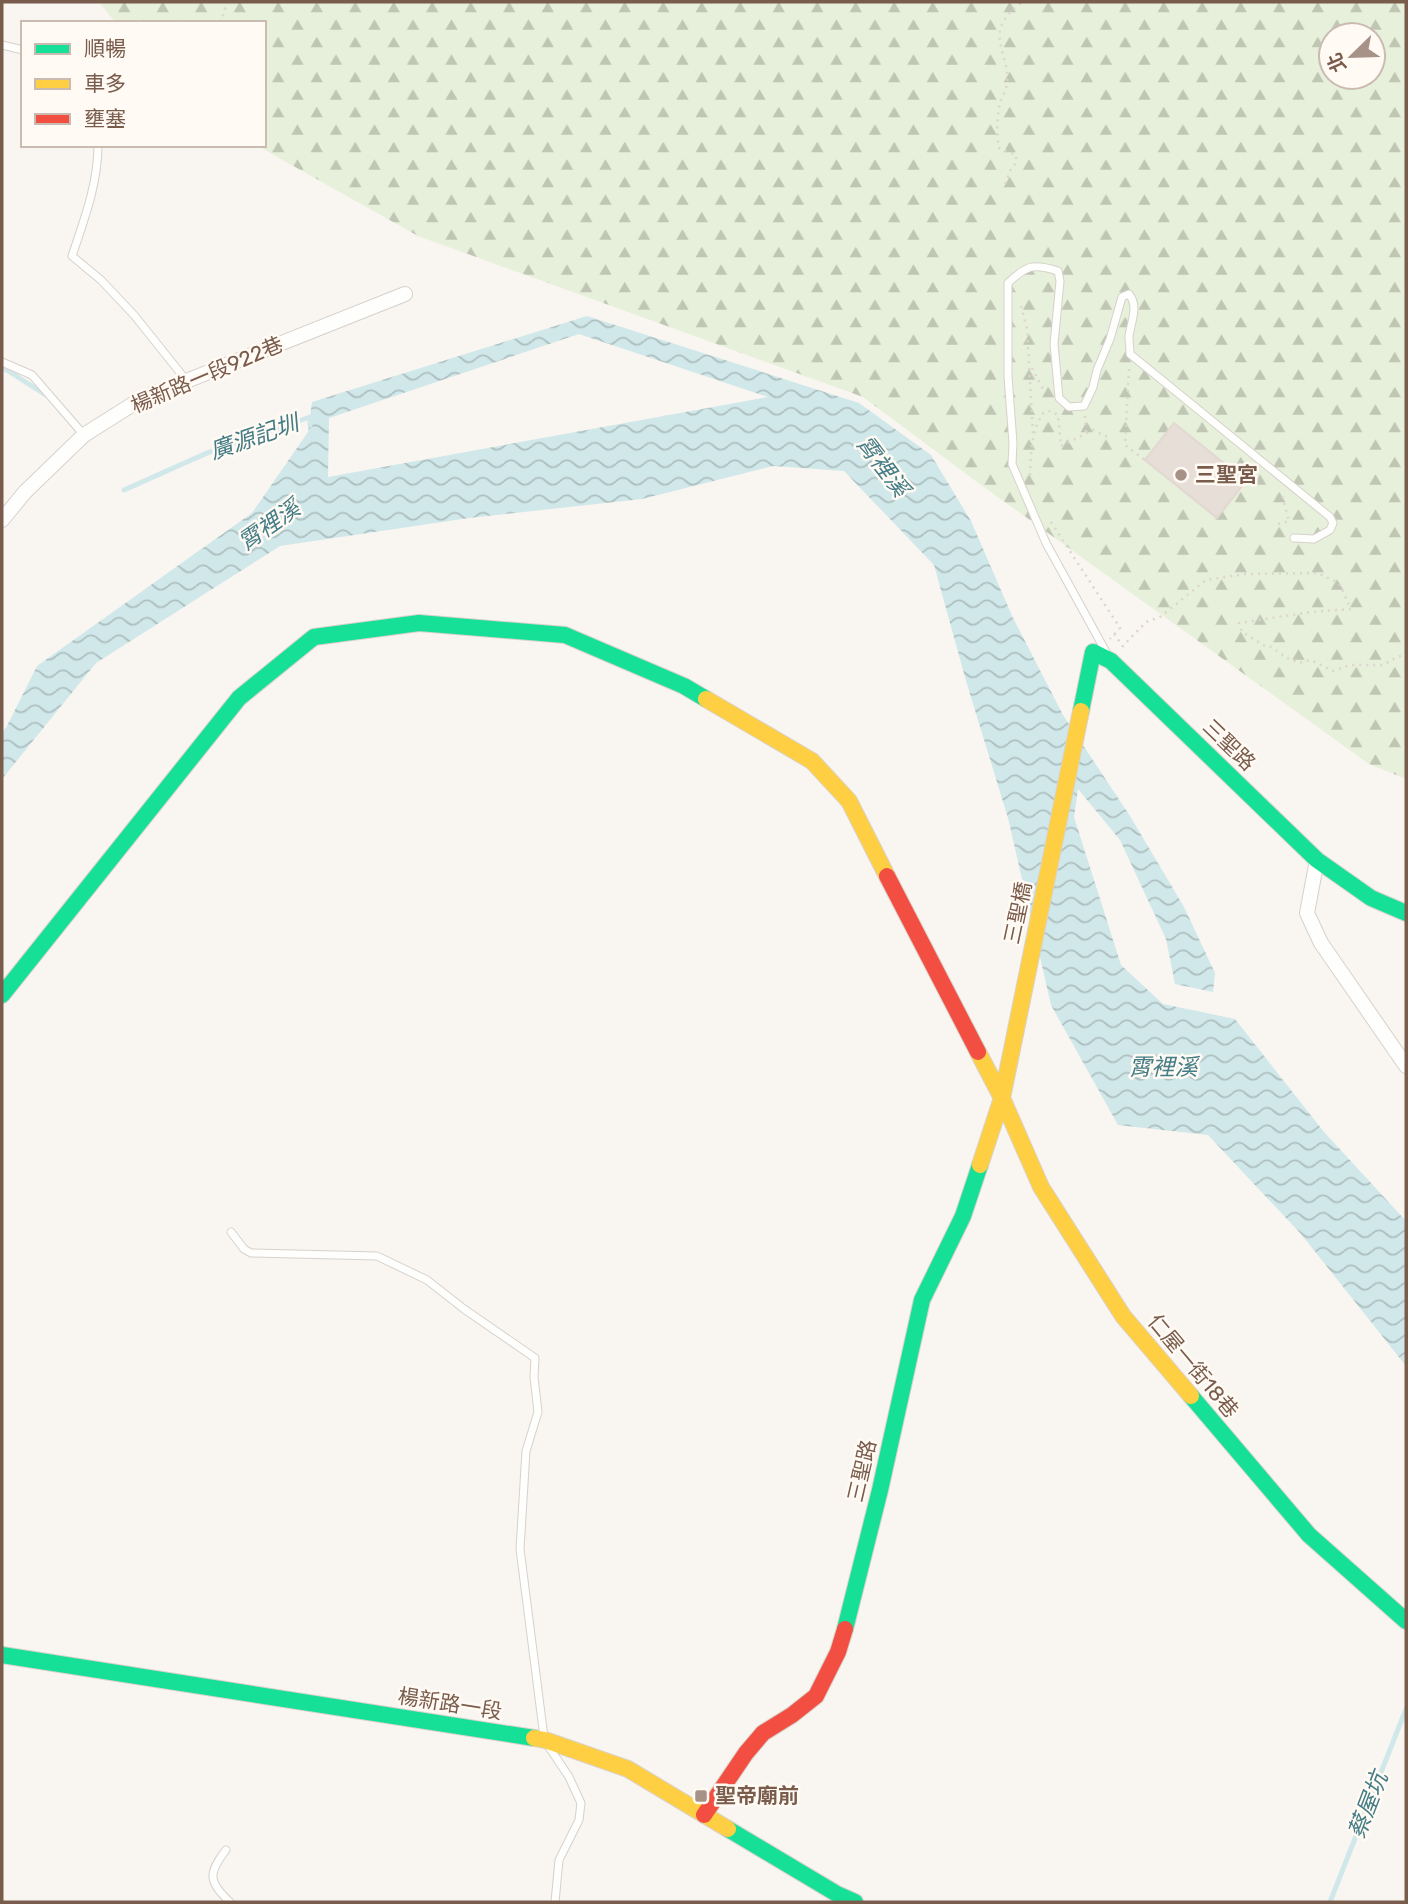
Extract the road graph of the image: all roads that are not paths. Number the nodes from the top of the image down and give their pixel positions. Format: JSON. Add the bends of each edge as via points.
{"nodes":[{"id":1,"x":2,"y":45,"type":"edge"},
{"id":2,"x":21,"y":50,"type":"edge"},
{"id":3,"x":98,"y":147,"type":"edge"},
{"id":4,"x":405,"y":294,"type":"dead end"},
{"id":5,"x":2,"y":362,"type":"edge"},
{"id":6,"x":186,"y":380,"type":"junction"},
{"id":7,"x":84,"y":435,"type":"junction"},
{"id":8,"x":2,"y":520,"type":"edge"},
{"id":9,"x":1294,"y":537,"type":"dead end"},
{"id":10,"x":1111,"y":662,"type":"junction"},
{"id":11,"x":1317,"y":860,"type":"junction"},
{"id":12,"x":1406,"y":913,"type":"edge"},
{"id":13,"x":2,"y":995,"type":"edge"},
{"id":14,"x":1406,"y":1066,"type":"edge"},
{"id":15,"x":1002,"y":1098,"type":"junction"},
{"id":16,"x":230,"y":1232,"type":"dead end"},
{"id":17,"x":1406,"y":1621,"type":"edge"},
{"id":18,"x":2,"y":1655,"type":"edge"},
{"id":19,"x":545,"y":1740,"type":"junction"},
{"id":20,"x":704,"y":1815,"type":"junction"},
{"id":21,"x":226,"y":1850,"type":"dead end"},
{"id":22,"x":230,"y":1902,"type":"edge"},
{"id":23,"x":555,"y":1902,"type":"edge"},
{"id":24,"x":855,"y":1902,"type":"edge"}],
"edges":[{"from":1,"to":2,"type":"lane"},
{"from":3,"to":6,"type":"lane","via":[[91,198],[72,256],[118,298]]},
{"from":4,"to":6,"type":"street","name":"楊新路一段922巷"},
{"from":5,"to":7,"type":"lane","via":[[32,375]]},
{"from":6,"to":7,"type":"street","name":"楊新路一段922巷","via":[[141,399]]},
{"from":7,"to":8,"type":"street","name":"楊新路一段922巷"},
{"from":9,"to":10,"type":"lane","via":[[1314,538],[1330,530],[1333,523],[1130,354],[1134,306],[1129,294],[1122,296],[1084,406],[1069,407],[1059,398],[1054,344],[1058,271],[1042,266],[1023,269],[1008,283],[1012,464],[1046,543]]},
{"from":10,"to":11,"type":"street","name":"三聖路"},
{"from":10,"to":15,"type":"street","name":"三聖橋","via":[[1093,652]]},
{"from":11,"to":12,"type":"street","name":"三聖路","via":[[1371,898]]},
{"from":11,"to":14,"type":"street","via":[[1307,913],[1321,943]]},
{"from":13,"to":15,"type":"street","name":"仁屋一街18巷","via":[[239,698],[314,637],[419,623],[565,635],[684,686],[812,761],[849,802]]},
{"from":15,"to":17,"type":"street","name":"仁屋一街18巷","via":[[1041,1187],[1123,1315],[1309,1535]]},
{"from":15,"to":20,"type":"street","name":"三聖路","via":[[963,1216],[922,1300],[838,1652],[816,1696],[763,1733]]},
{"from":16,"to":19,"type":"lane","via":[[251,1253],[377,1256],[427,1280],[535,1358],[538,1412],[526,1451],[520,1549]]},
{"from":18,"to":19,"type":"street","name":"楊新路一段"},
{"from":19,"to":20,"type":"street","name":"楊新路一段","via":[[628,1769]]},
{"from":19,"to":23,"type":"lane","via":[[581,1803],[579,1820],[559,1860]]},
{"from":20,"to":24,"type":"street","name":"楊新路一段"},
{"from":21,"to":22,"type":"lane","via":[[214,1864],[213,1877],[216,1888]]}]}
